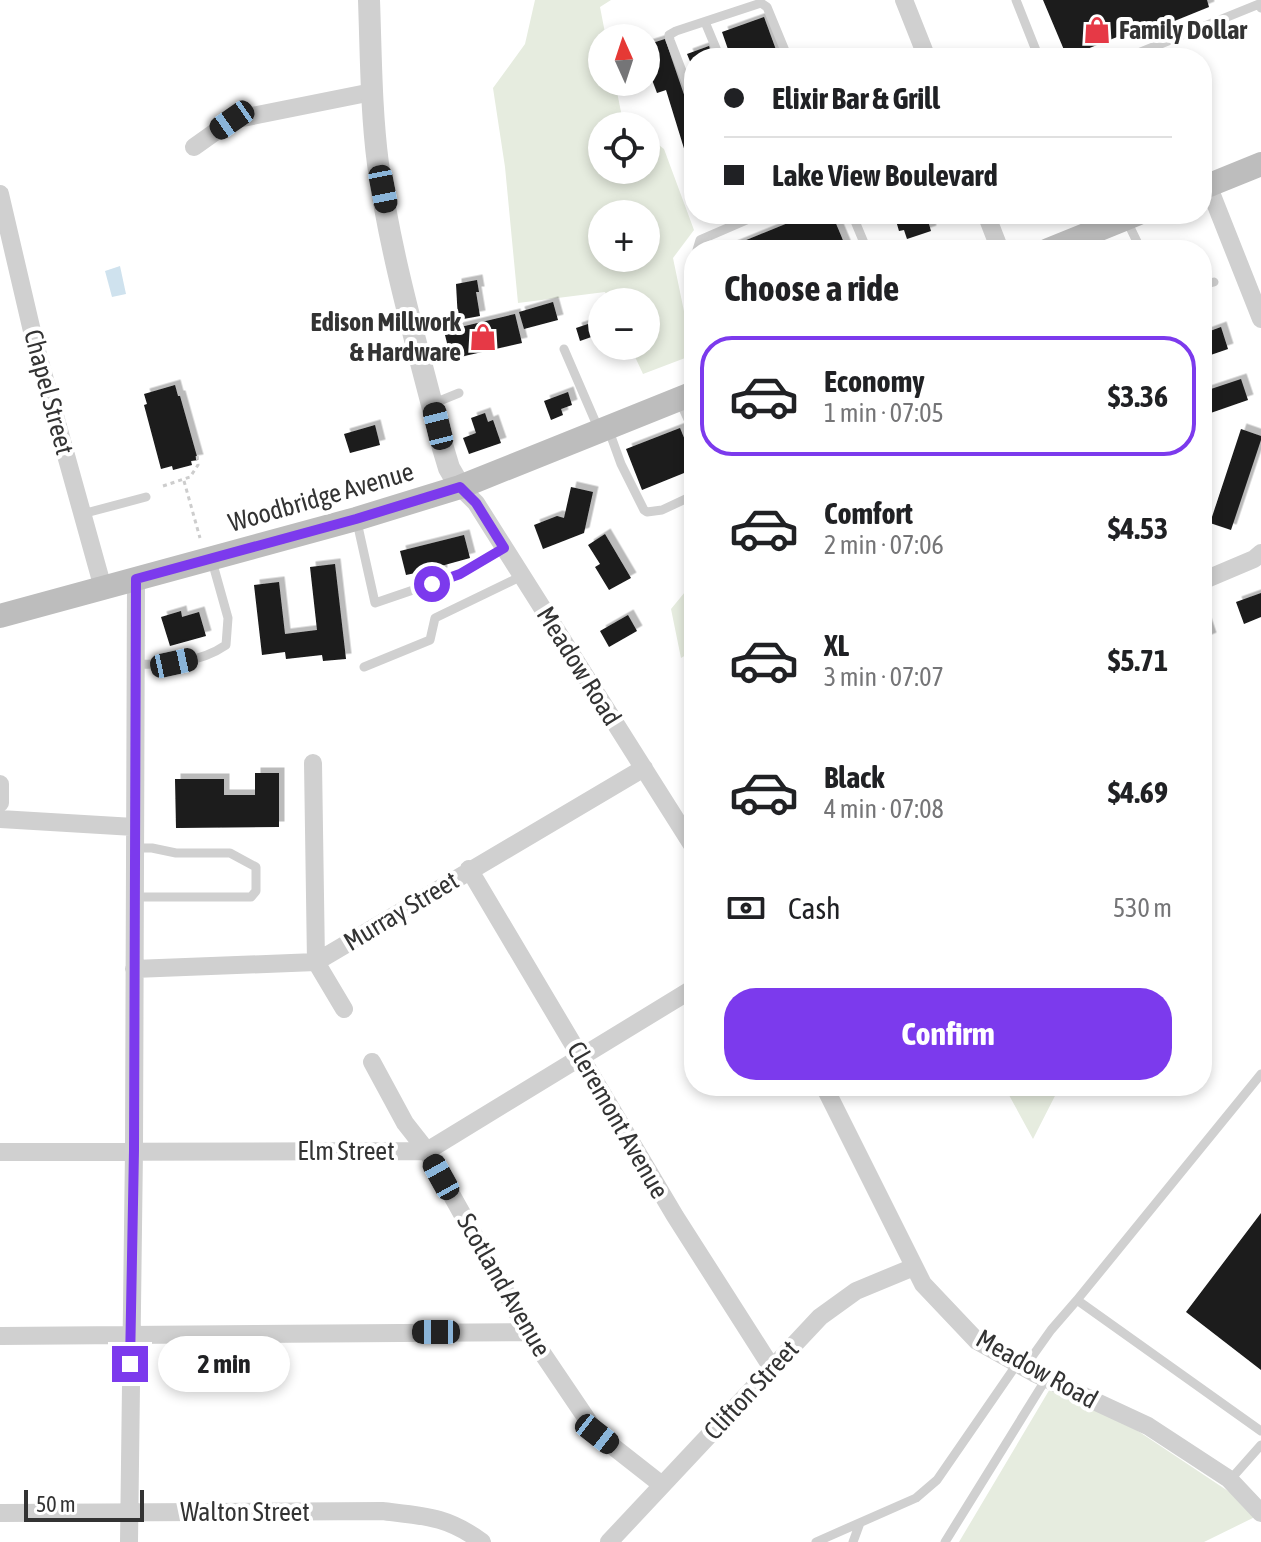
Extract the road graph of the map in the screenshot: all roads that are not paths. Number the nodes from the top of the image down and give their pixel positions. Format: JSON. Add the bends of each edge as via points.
{"nodes":[{"id":1,"x":369,"y":0,"type":"edge"},
{"id":2,"x":904,"y":0,"type":"edge"},
{"id":3,"x":1016,"y":0,"type":"edge"},
{"id":4,"x":1236,"y":0,"type":"edge"},
{"id":5,"x":1261,"y":8,"type":"edge"},
{"id":6,"x":1241,"y":11,"type":"junction"},
{"id":7,"x":705,"y":22,"type":"junction"},
{"id":8,"x":716,"y":48,"type":"edge"},
{"id":9,"x":784,"y":48,"type":"edge"},
{"id":10,"x":923,"y":48,"type":"edge"},
{"id":11,"x":1035,"y":48,"type":"edge"},
{"id":12,"x":1150,"y":48,"type":"edge"},
{"id":13,"x":684,"y":75,"type":"edge"},
{"id":14,"x":372,"y":92,"type":"junction"},
{"id":15,"x":194,"y":147,"type":"dead end"},
{"id":16,"x":1261,"y":164,"type":"edge"},
{"id":17,"x":1212,"y":184,"type":"edge"},
{"id":18,"x":0,"y":194,"type":"edge"},
{"id":19,"x":1212,"y":204,"type":"edge"},
{"id":20,"x":731,"y":224,"type":"edge"},
{"id":21,"x":1105,"y":224,"type":"edge"},
{"id":22,"x":700,"y":240,"type":"edge"},
{"id":23,"x":1070,"y":240,"type":"edge"},
{"id":24,"x":1261,"y":319,"type":"edge"},
{"id":25,"x":564,"y":349,"type":"dead end"},
{"id":26,"x":459,"y":393,"type":"dead end"},
{"id":27,"x":684,"y":397,"type":"edge"},
{"id":28,"x":432,"y":404,"type":"junction"},
{"id":29,"x":604,"y":430,"type":"junction"},
{"id":30,"x":460,"y":487,"type":"junction"},
{"id":31,"x":146,"y":497,"type":"dead end"},
{"id":32,"x":684,"y":500,"type":"edge"},
{"id":33,"x":82,"y":514,"type":"junction"},
{"id":34,"x":356,"y":519,"type":"junction"},
{"id":35,"x":206,"y":548,"type":"junction"},
{"id":36,"x":504,"y":548,"type":"junction"},
{"id":37,"x":1261,"y":553,"type":"edge"},
{"id":38,"x":522,"y":576,"type":"junction"},
{"id":39,"x":1212,"y":577,"type":"edge"},
{"id":40,"x":136,"y":579,"type":"junction"},
{"id":41,"x":103,"y":588,"type":"junction"},
{"id":42,"x":0,"y":616,"type":"edge"},
{"id":43,"x":135,"y":664,"type":"junction"},
{"id":44,"x":364,"y":667,"type":"dead end"},
{"id":45,"x":313,"y":763,"type":"dead end"},
{"id":46,"x":644,"y":768,"type":"junction"},
{"id":47,"x":0,"y":784,"type":"edge"},
{"id":48,"x":0,"y":803,"type":"edge"},
{"id":49,"x":0,"y":819,"type":"edge"},
{"id":50,"x":134,"y":827,"type":"junction"},
{"id":51,"x":684,"y":832,"type":"edge"},
{"id":52,"x":134,"y":848,"type":"junction"},
{"id":53,"x":469,"y":869,"type":"junction"},
{"id":54,"x":134,"y":897,"type":"junction"},
{"id":55,"x":316,"y":962,"type":"junction"},
{"id":56,"x":134,"y":969,"type":"junction"},
{"id":57,"x":684,"y":994,"type":"edge"},
{"id":58,"x":344,"y":1009,"type":"dead end"},
{"id":59,"x":582,"y":1058,"type":"junction"},
{"id":60,"x":372,"y":1062,"type":"dead end"},
{"id":61,"x":1261,"y":1074,"type":"edge"},
{"id":62,"x":829,"y":1096,"type":"edge"},
{"id":63,"x":134,"y":1150,"type":"junction"},
{"id":64,"x":427,"y":1151,"type":"junction"},
{"id":65,"x":0,"y":1152,"type":"edge"},
{"id":66,"x":914,"y":1267,"type":"junction"},
{"id":67,"x":1077,"y":1300,"type":"junction"},
{"id":68,"x":528,"y":1332,"type":"junction"},
{"id":69,"x":130,"y":1334,"type":"junction"},
{"id":70,"x":0,"y":1336,"type":"edge"},
{"id":71,"x":1020,"y":1366,"type":"junction"},
{"id":72,"x":772,"y":1368,"type":"junction"},
{"id":73,"x":1046,"y":1379,"type":"junction"},
{"id":74,"x":1261,"y":1431,"type":"edge"},
{"id":75,"x":1261,"y":1445,"type":"edge"},
{"id":76,"x":1230,"y":1480,"type":"junction"},
{"id":77,"x":662,"y":1485,"type":"junction"},
{"id":78,"x":129,"y":1512,"type":"junction"},
{"id":79,"x":0,"y":1513,"type":"edge"},
{"id":80,"x":1261,"y":1513,"type":"edge"},
{"id":81,"x":860,"y":1523,"type":"junction"},
{"id":82,"x":129,"y":1542,"type":"edge"},
{"id":83,"x":482,"y":1542,"type":"edge"},
{"id":84,"x":609,"y":1542,"type":"edge"},
{"id":85,"x":816,"y":1542,"type":"edge"},
{"id":86,"x":853,"y":1542,"type":"edge"},
{"id":87,"x":945,"y":1542,"type":"edge"}],
"edges":[{"from":1,"to":14,"type":"street"},
{"from":2,"to":10,"type":"street"},
{"from":3,"to":11,"type":"lane"},
{"from":4,"to":6,"type":"lane"},
{"from":5,"to":6,"type":"lane","via":[[1259,4]]},
{"from":6,"to":12,"type":"lane"},
{"from":7,"to":8,"type":"lane"},
{"from":7,"to":9,"type":"lane","via":[[764,4]]},
{"from":7,"to":13,"type":"lane","via":[[669,35]]},
{"from":14,"to":15,"type":"street","via":[[232,120]]},
{"from":14,"to":28,"type":"street","via":[[392,239]]},
{"from":16,"to":17,"type":"main road"},
{"from":18,"to":33,"type":"street","name":"Chapel Street"},
{"from":19,"to":24,"type":"street"},
{"from":20,"to":22,"type":"lane"},
{"from":21,"to":23,"type":"main road"},
{"from":25,"to":29,"type":"lane"},
{"from":26,"to":28,"type":"lane"},
{"from":27,"to":29,"type":"main road","name":"Woodbridge Avenue"},
{"from":28,"to":30,"type":"street","via":[[449,468]]},
{"from":29,"to":30,"type":"main road","name":"Woodbridge Avenue"},
{"from":29,"to":32,"type":"lane","via":[[644,510],[662,510]]},
{"from":30,"to":34,"type":"main road","name":"Woodbridge Avenue"},
{"from":30,"to":36,"type":"street","name":"Meadow Road"},
{"from":31,"to":33,"type":"lane"},
{"from":33,"to":41,"type":"street","name":"Chapel Street"},
{"from":34,"to":35,"type":"main road","name":"Woodbridge Avenue"},
{"from":34,"to":36,"type":"lane","via":[[375,603],[460,574]]},
{"from":35,"to":40,"type":"main road","name":"Woodbridge Avenue"},
{"from":35,"to":43,"type":"lane","via":[[228,618],[226,645],[185,661]]},
{"from":36,"to":38,"type":"street","name":"Meadow Road"},
{"from":37,"to":39,"type":"street"},
{"from":38,"to":44,"type":"lane","via":[[435,618],[430,640]]},
{"from":38,"to":46,"type":"street","name":"Meadow Road"},
{"from":40,"to":41,"type":"main road","name":"Woodbridge Avenue"},
{"from":40,"to":43,"type":"street"},
{"from":41,"to":42,"type":"main road","name":"Woodbridge Avenue"},
{"from":43,"to":50,"type":"street"},
{"from":45,"to":55,"type":"street"},
{"from":46,"to":51,"type":"street","name":"Meadow Road"},
{"from":46,"to":53,"type":"street","name":"Murray Street"},
{"from":47,"to":48,"type":"street"},
{"from":49,"to":50,"type":"street"},
{"from":50,"to":52,"type":"street"},
{"from":52,"to":54,"type":"street"},
{"from":52,"to":54,"type":"lane","via":[[230,853],[256,867],[251,897]]},
{"from":53,"to":55,"type":"street","name":"Murray Street"},
{"from":53,"to":59,"type":"street","name":"Cleremont Avenue"},
{"from":54,"to":56,"type":"street"},
{"from":55,"to":56,"type":"street","name":"Murray Street"},
{"from":55,"to":58,"type":"street"},
{"from":56,"to":63,"type":"street"},
{"from":57,"to":59,"type":"street","name":"Elm Street"},
{"from":59,"to":64,"type":"street","name":"Elm Street"},
{"from":59,"to":72,"type":"street","name":"Cleremont Avenue"},
{"from":60,"to":64,"type":"street","name":"Scotland Avenue"},
{"from":61,"to":67,"type":"lane"},
{"from":62,"to":66,"type":"street","name":"Meadow Road"},
{"from":63,"to":64,"type":"street","name":"Elm Street"},
{"from":63,"to":65,"type":"street","name":"Elm Street"},
{"from":63,"to":69,"type":"street"},
{"from":64,"to":68,"type":"street","name":"Scotland Avenue"},
{"from":66,"to":71,"type":"street","name":"Meadow Road","via":[[923,1284],[977,1341]]},
{"from":66,"to":72,"type":"street","name":"Clifton Street","via":[[856,1291],[820,1317]]},
{"from":67,"to":71,"type":"lane"},
{"from":67,"to":74,"type":"lane"},
{"from":68,"to":69,"type":"street"},
{"from":68,"to":77,"type":"street","name":"Scotland Avenue","via":[[597,1434]]},
{"from":69,"to":70,"type":"street"},
{"from":69,"to":78,"type":"street"},
{"from":71,"to":73,"type":"street","name":"Meadow Road"},
{"from":71,"to":81,"type":"lane","via":[[937,1480],[916,1498]]},
{"from":72,"to":77,"type":"street","name":"Clifton Street"},
{"from":73,"to":76,"type":"street","name":"Meadow Road","via":[[1148,1426]]},
{"from":73,"to":87,"type":"lane"},
{"from":75,"to":76,"type":"lane"},
{"from":76,"to":80,"type":"street","name":"Meadow Road"},
{"from":77,"to":84,"type":"street","name":"Clifton Street"},
{"from":78,"to":79,"type":"street","name":"Walton Street"},
{"from":78,"to":82,"type":"street"},
{"from":78,"to":83,"type":"street","name":"Walton Street","via":[[382,1511],[437,1517]]},
{"from":81,"to":85,"type":"lane"},
{"from":81,"to":86,"type":"lane"}]}
